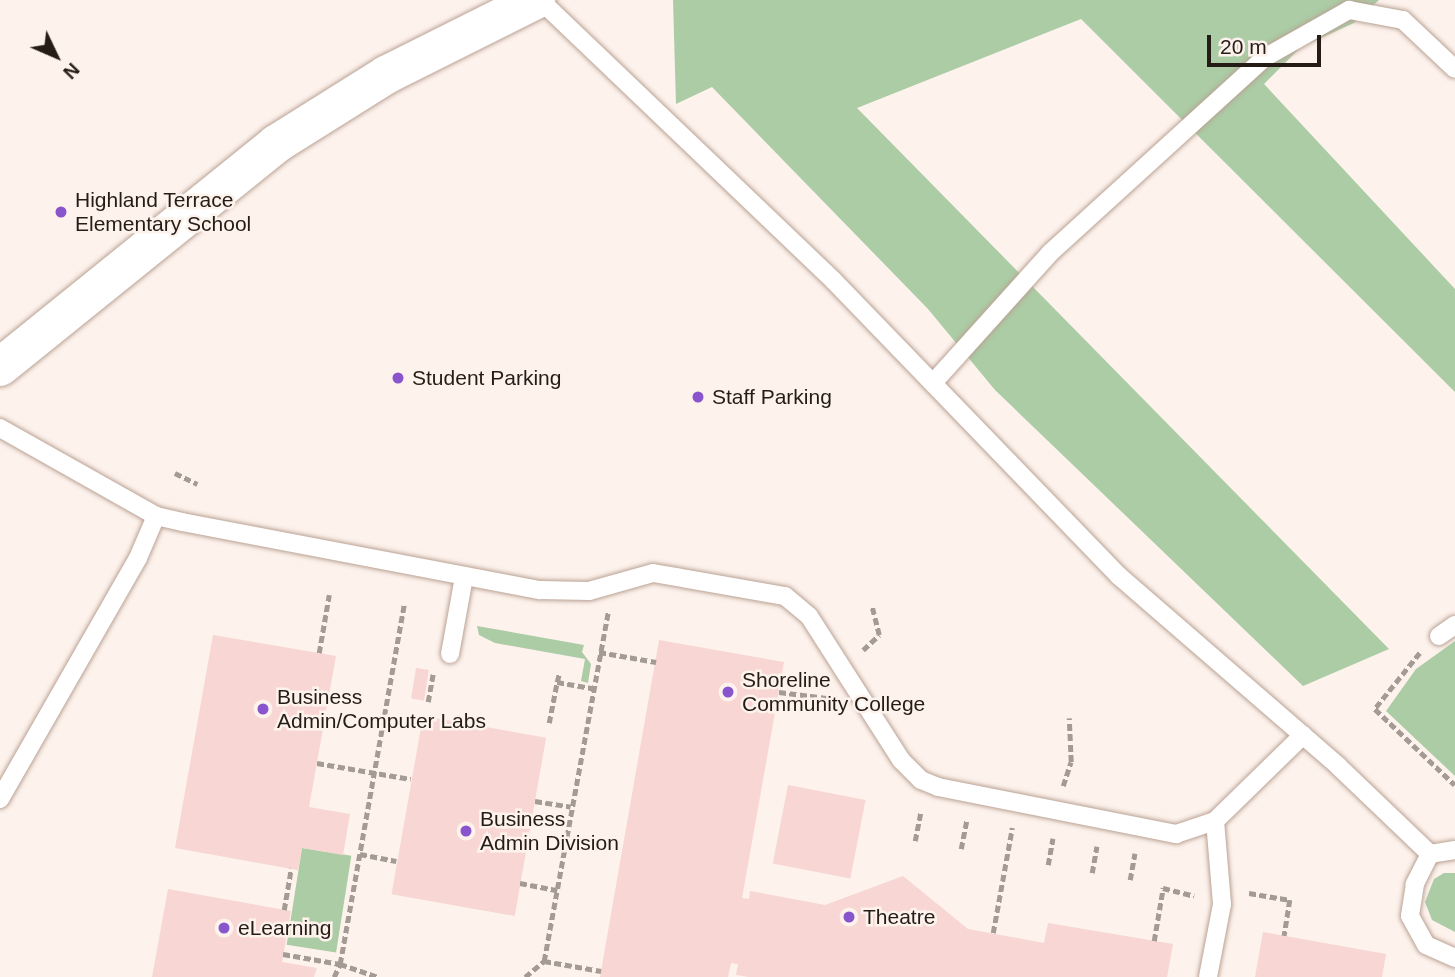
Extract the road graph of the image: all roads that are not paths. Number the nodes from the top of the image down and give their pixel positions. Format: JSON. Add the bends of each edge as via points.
{"nodes":[{"id":1,"x":538,"y":0,"type":"edge"},
{"id":2,"x":1455,"y":69,"type":"edge"},
{"id":3,"x":0,"y":367,"type":"edge"},
{"id":4,"x":933,"y":383,"type":"junction"},
{"id":5,"x":0,"y":429,"type":"edge"},
{"id":6,"x":156,"y":516,"type":"junction"},
{"id":7,"x":464,"y":577,"type":"junction"},
{"id":8,"x":1455,"y":625,"type":"edge"},
{"id":9,"x":1439,"y":636,"type":"road end"},
{"id":10,"x":450,"y":654,"type":"dead end"},
{"id":11,"x":1303,"y":735,"type":"junction"},
{"id":12,"x":0,"y":799,"type":"edge"},
{"id":13,"x":1215,"y":821,"type":"junction"},
{"id":14,"x":1455,"y":850,"type":"edge"},
{"id":15,"x":1430,"y":854,"type":"junction"},
{"id":16,"x":1455,"y":958,"type":"edge"},
{"id":17,"x":1208,"y":977,"type":"edge"}],
"edges":[{"from":1,"to":3,"type":"street","via":[[386,75],[276,144]]},
{"from":1,"to":4,"type":"lane","via":[[833,280]]},
{"from":2,"to":4,"type":"lane","via":[[1403,20],[1349,10],[1264,58],[1051,252]]},
{"from":4,"to":11,"type":"lane","via":[[1119,576]]},
{"from":5,"to":6,"type":"lane"},
{"from":6,"to":7,"type":"lane"},
{"from":6,"to":12,"type":"lane","via":[[138,558]]},
{"from":7,"to":10,"type":"lane"},
{"from":7,"to":13,"type":"lane","via":[[565,593],[653,573],[793,601],[809,616],[901,760],[925,783],[1176,834]]},
{"from":8,"to":9,"type":"lane"},
{"from":11,"to":13,"type":"lane"},
{"from":11,"to":15,"type":"lane"},
{"from":13,"to":17,"type":"lane","via":[[1222,904]]},
{"from":14,"to":15,"type":"lane"},
{"from":15,"to":16,"type":"lane","via":[[1415,884],[1413,928],[1432,951]]}]}
